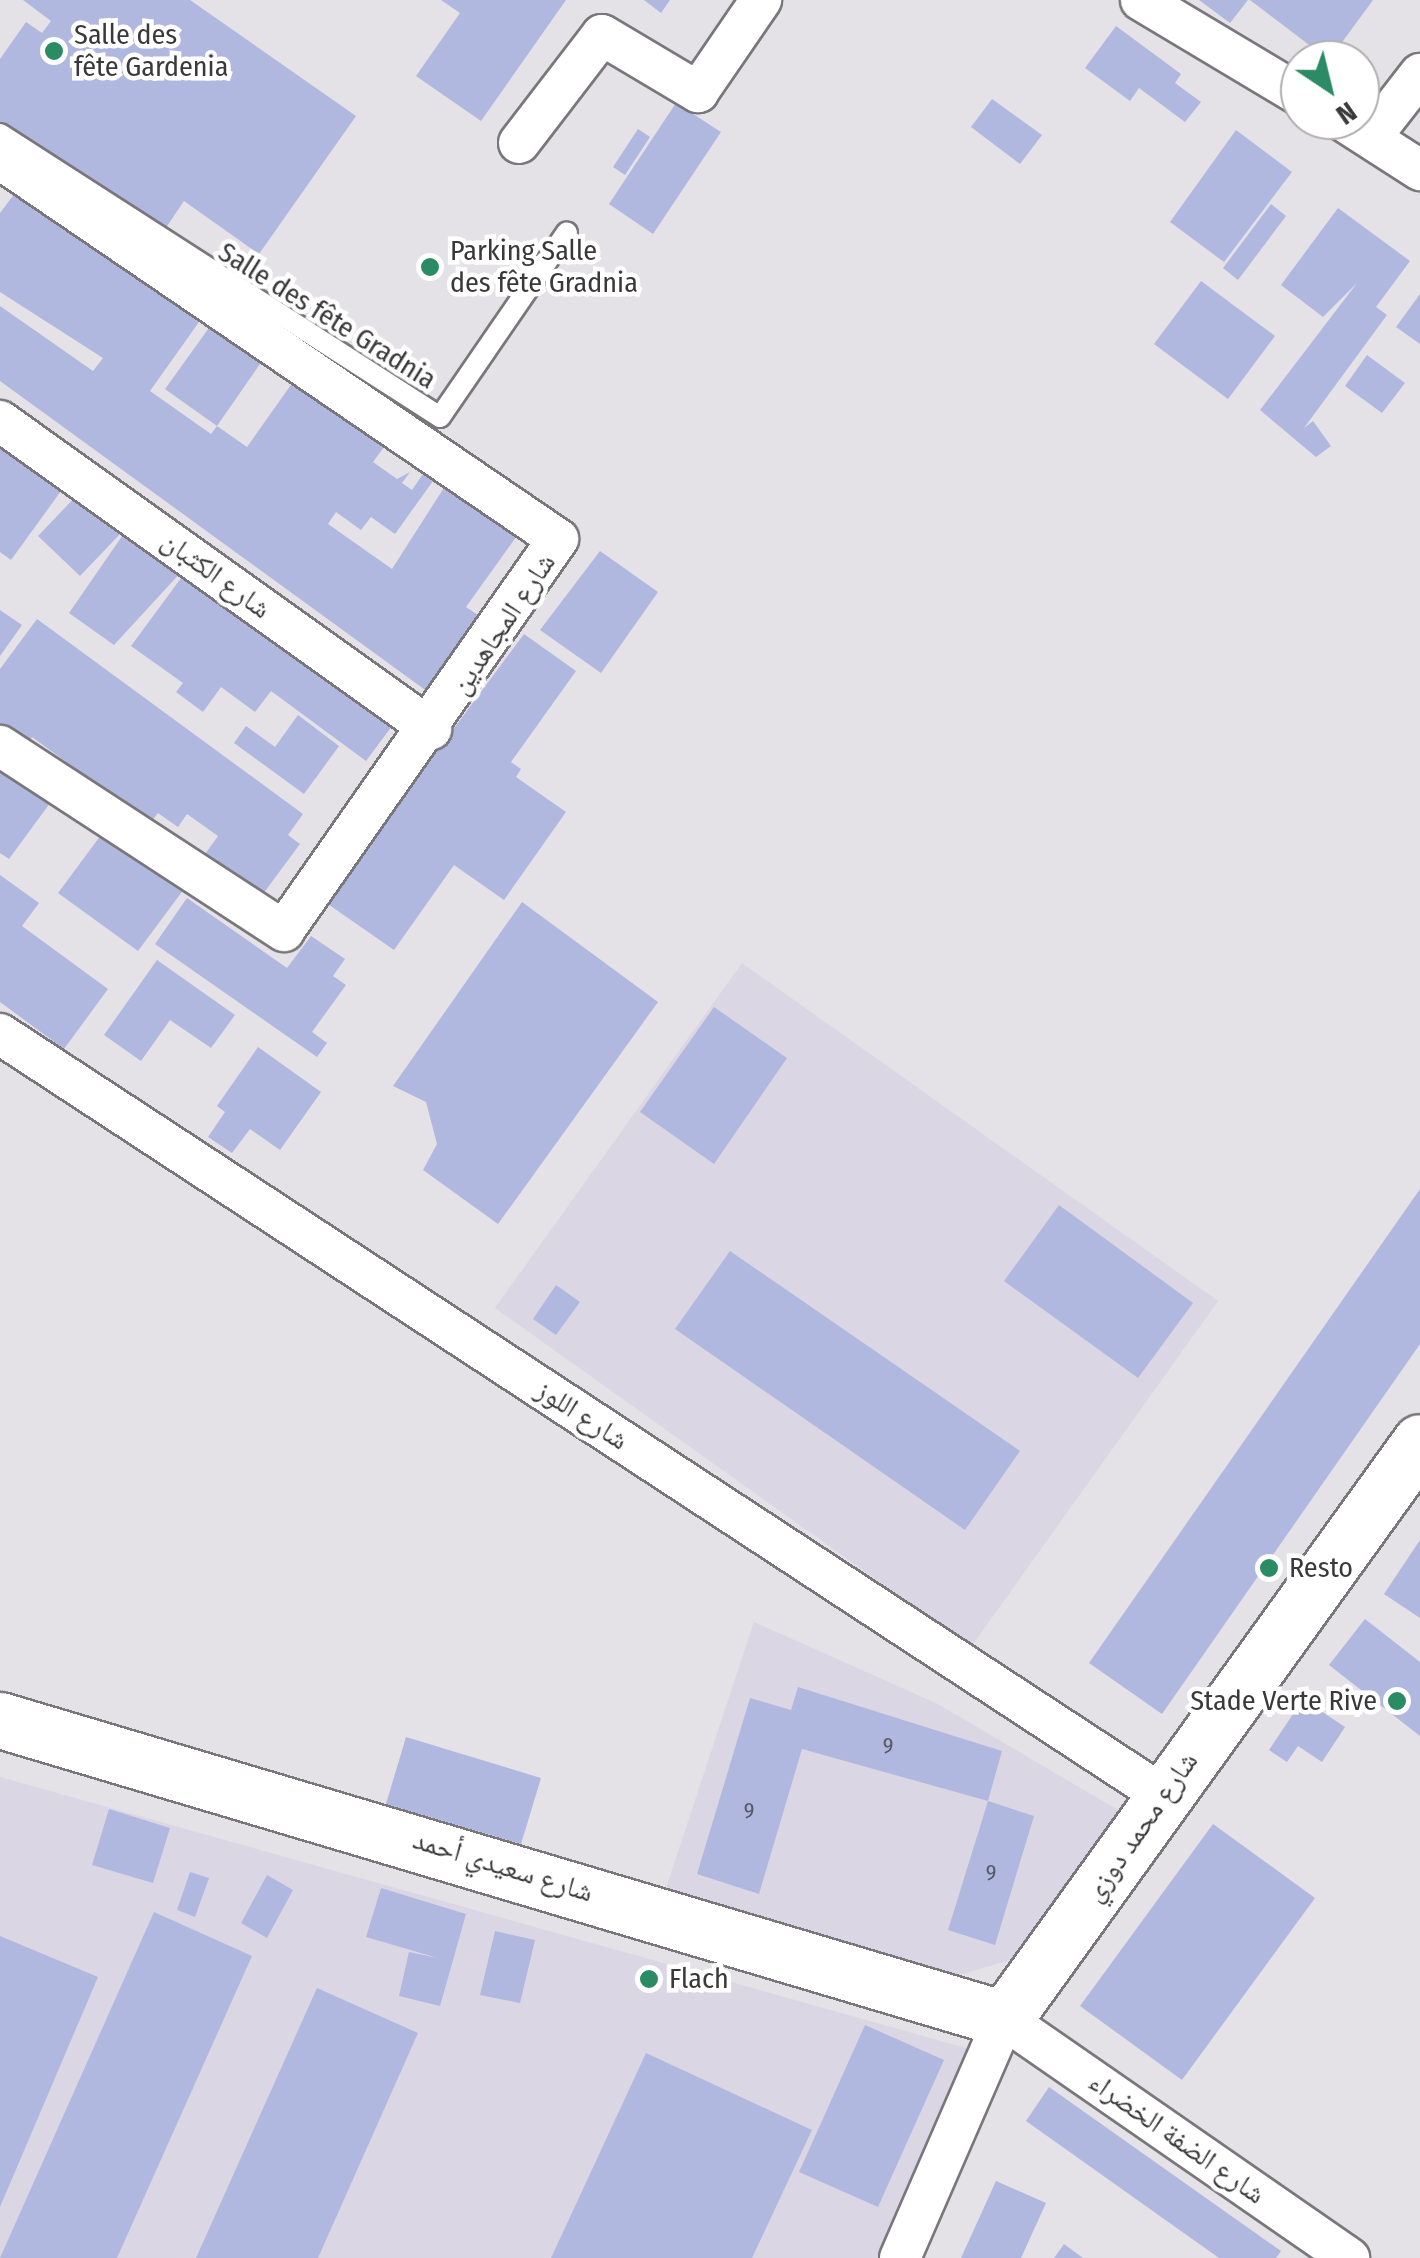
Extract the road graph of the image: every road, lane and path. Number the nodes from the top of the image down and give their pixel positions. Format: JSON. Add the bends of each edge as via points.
{"nodes":[{"id":1,"x":761,"y":0,"type":"edge"},
{"id":2,"x":1141,"y":0,"type":"edge"},
{"id":3,"x":1420,"y":74,"type":"edge"},
{"id":4,"x":1280,"y":83,"type":"edge"},
{"id":5,"x":1380,"y":108,"type":"edge"},
{"id":6,"x":0,"y":134,"type":"edge"},
{"id":7,"x":1373,"y":140,"type":"edge"},
{"id":8,"x":519,"y":143,"type":"dead end"},
{"id":9,"x":0,"y":159,"type":"edge"},
{"id":10,"x":1420,"y":170,"type":"edge"},
{"id":11,"x":567,"y":232,"type":"dead end"},
{"id":12,"x":0,"y":420,"type":"edge"},
{"id":13,"x":431,"y":728,"type":"junction"},
{"id":14,"x":0,"y":746,"type":"edge"},
{"id":15,"x":0,"y":1034,"type":"edge"},
{"id":16,"x":1420,"y":1442,"type":"edge"},
{"id":17,"x":0,"y":1720,"type":"edge"},
{"id":18,"x":1164,"y":1796,"type":"junction"},
{"id":19,"x":1004,"y":2019,"type":"junction"},
{"id":20,"x":1327,"y":2251,"type":"edge"},
{"id":21,"x":900,"y":2258,"type":"edge"}],
"edges":[{"from":1,"to":8,"type":"street","via":[[698,92],[602,34]]},
{"from":2,"to":4,"type":"street"},
{"from":3,"to":5,"type":"street"},
{"from":6,"to":11,"type":"lane","name":"Salle des fête Gradnia","via":[[440,417]]},
{"from":7,"to":10,"type":"street"},
{"from":9,"to":13,"type":"street","name":"شارع المجاهدين","via":[[558,539]]},
{"from":12,"to":13,"type":"street","name":"شارع الكثبان"},
{"from":13,"to":14,"type":"street","name":"شارع المجاهدين","via":[[284,932]]},
{"from":15,"to":18,"type":"street","name":"شارع اللوز"},
{"from":16,"to":18,"type":"street","name":"شارع محمد دوزي"},
{"from":17,"to":19,"type":"street","name":"شارع سعيدي أحمد"},
{"from":18,"to":19,"type":"street","name":"شارع محمد دوزي"},
{"from":19,"to":20,"type":"street","name":"شارع الضفة الخضراء"},
{"from":19,"to":21,"type":"street"}]}
